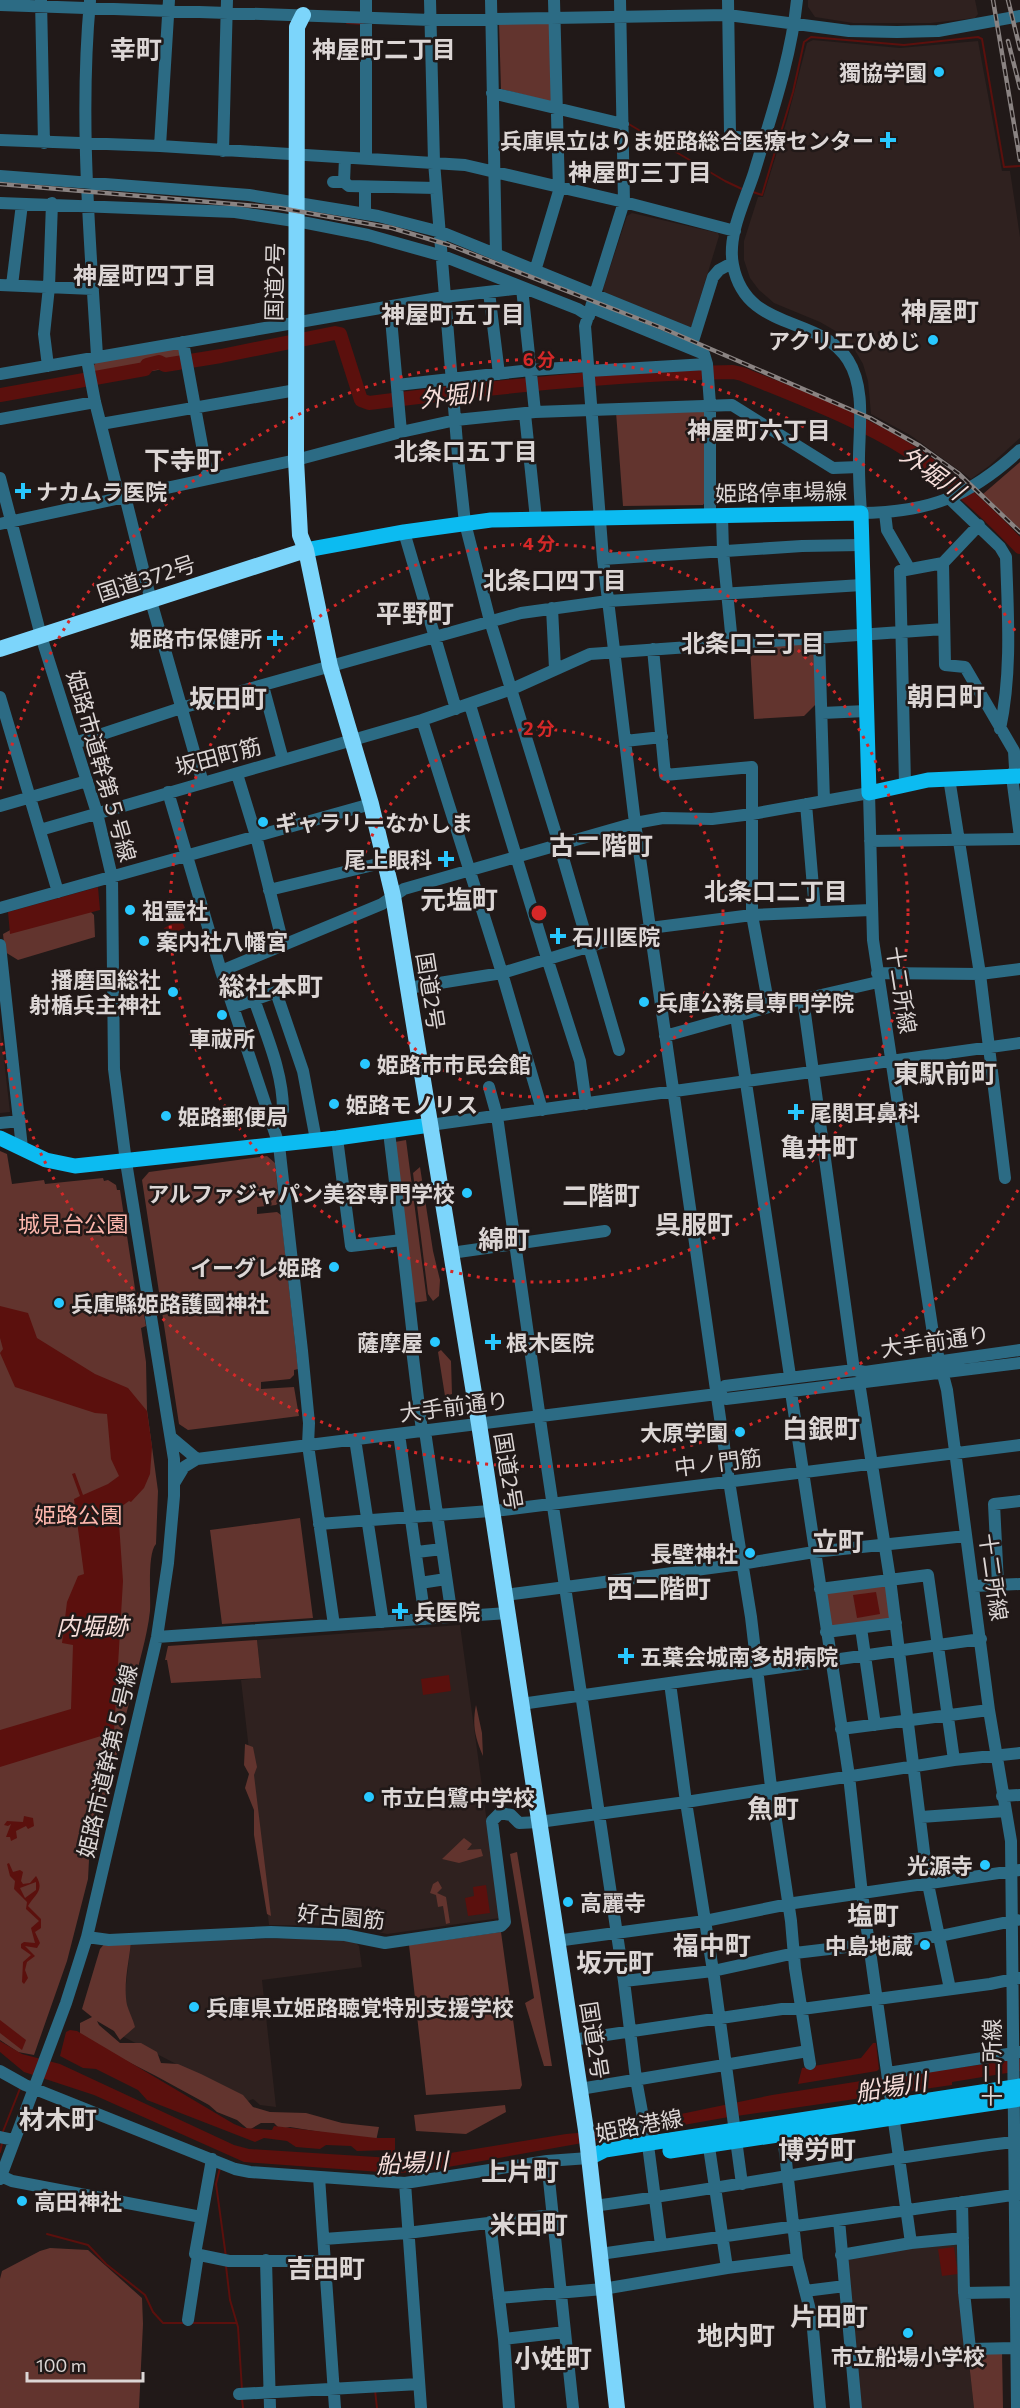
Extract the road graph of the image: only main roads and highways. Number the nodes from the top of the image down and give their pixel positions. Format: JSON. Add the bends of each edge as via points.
{"nodes":[{"id":1,"x":303,"y":8,"type":"edge"},
{"id":2,"x":301,"y":321,"type":"junction"},
{"id":3,"x":300,"y":459,"type":"junction"},
{"id":4,"x":306,"y":550,"type":"junction"},
{"id":5,"x":0,"y":649,"type":"edge"},
{"id":6,"x":1016,"y":776,"type":"edge"},
{"id":7,"x":430,"y":1125,"type":"junction"},
{"id":8,"x":0,"y":1138,"type":"edge"},
{"id":9,"x":1015,"y":2089,"type":"edge"},
{"id":10,"x":893,"y":2106,"type":"junction"},
{"id":11,"x":735,"y":2131,"type":"junction"},
{"id":12,"x":587,"y":2144,"type":"junction"},
{"id":13,"x":647,"y":2145,"type":"junction"},
{"id":14,"x":617,"y":2408,"type":"edge"}],
"edges":[{"from":1,"to":2,"type":"highway","name":"国道2号","via":[[297,27],[302,156]]},
{"from":2,"to":3,"type":"highway","name":"国道2号"},
{"from":2,"to":3,"type":"highway","name":"国道2号","via":[[296,390]]},
{"from":3,"to":4,"type":"highway","name":"国道2号","via":[[300,535]]},
{"from":4,"to":5,"type":"highway","name":"国道372号"},
{"from":4,"to":6,"type":"main road","name":"姫路停車場線","via":[[491,520],[861,513],[869,793],[949,778]]},
{"from":4,"to":7,"type":"highway","name":"国道2号","via":[[330,666],[386,862]]},
{"from":7,"to":8,"type":"main road","via":[[126,1162],[66,1165]]},
{"from":7,"to":12,"type":"highway","name":"国道2号"},
{"from":9,"to":10,"type":"main road","name":"姫路港線"},
{"from":10,"to":11,"type":"main road","name":"姫路港線"},
{"from":10,"to":11,"type":"main road","name":"姫路港線","via":[[783,2135]]},
{"from":11,"to":13,"type":"main road","name":"姫路港線"},
{"from":11,"to":13,"type":"main road","name":"姫路港線","via":[[708,2147]]},
{"from":12,"to":13,"type":"main road","name":"姫路港線","via":[[605,2151]]},
{"from":12,"to":14,"type":"highway","name":"国道2号"}]}
